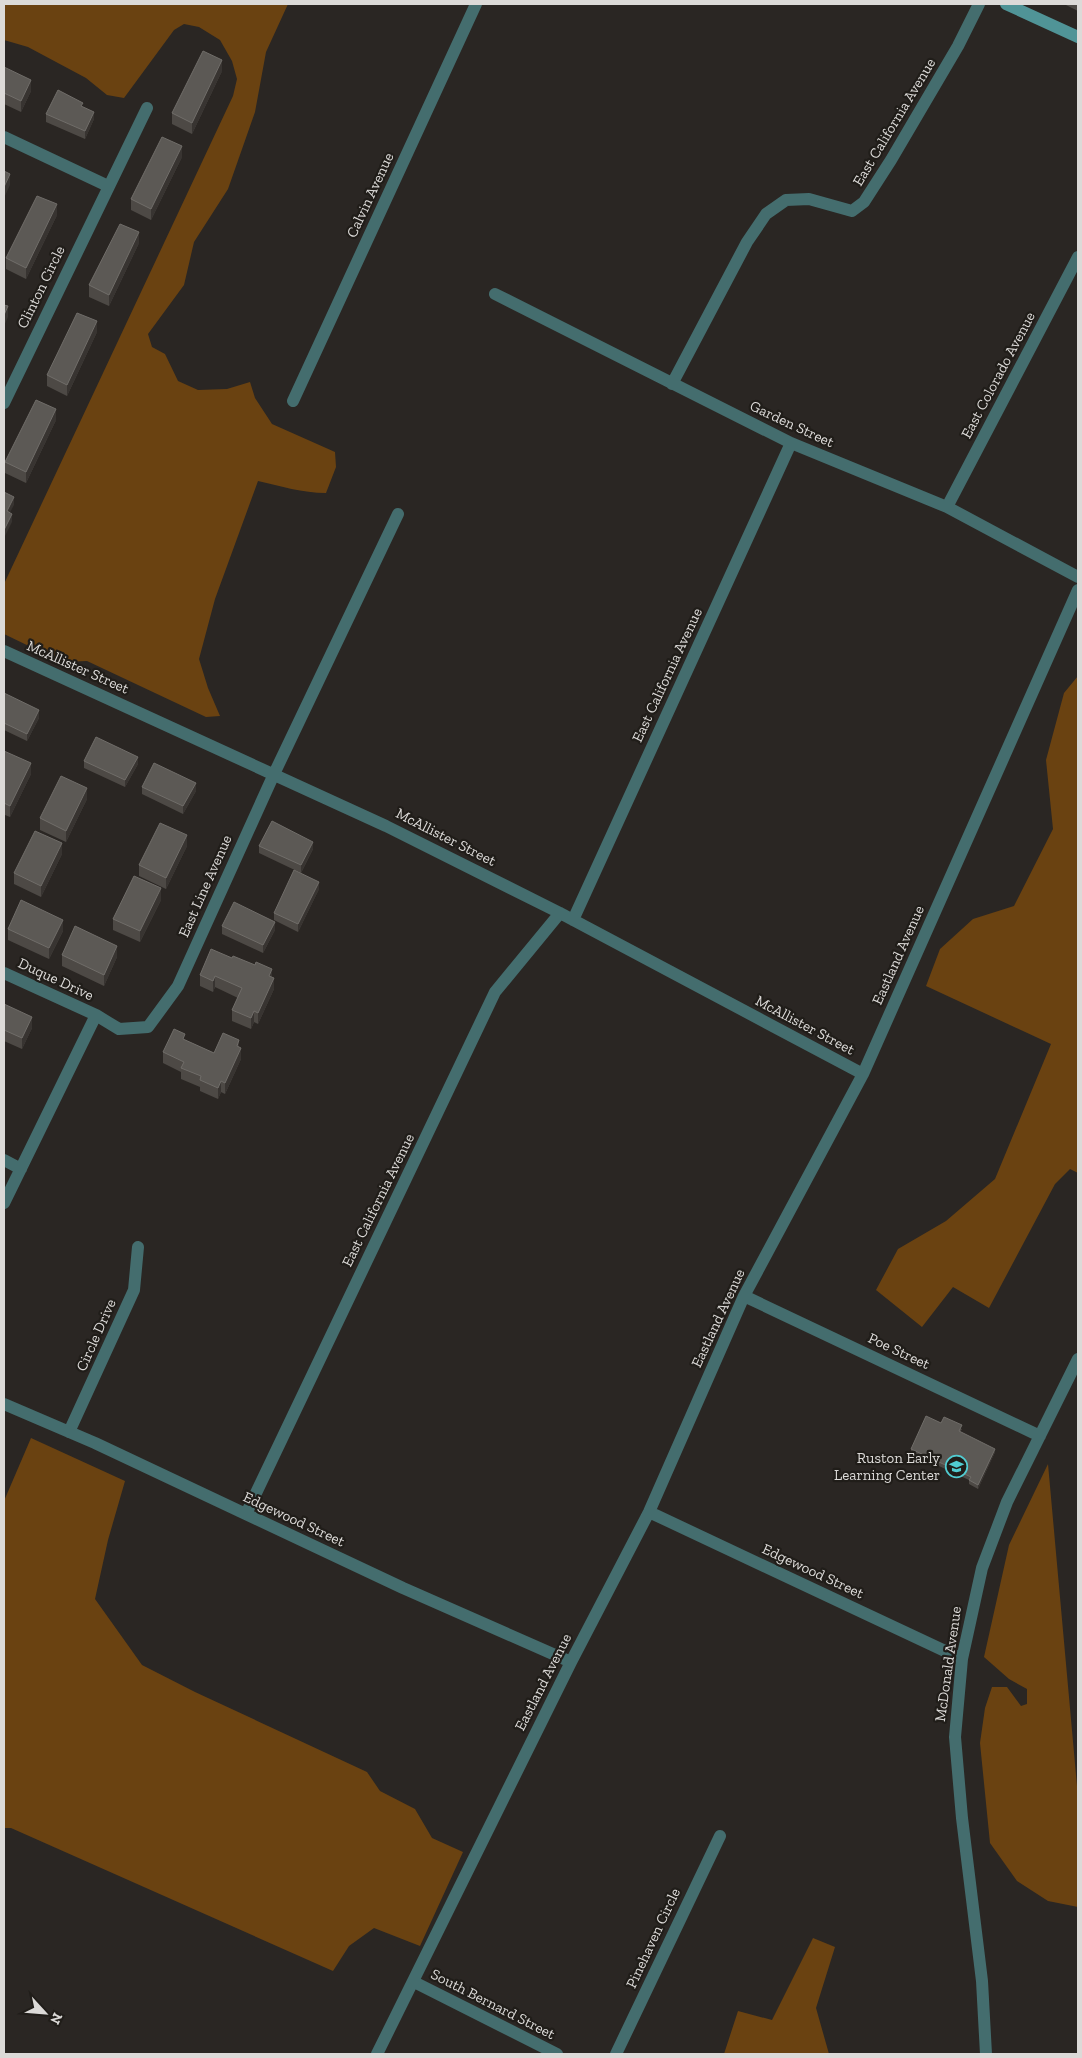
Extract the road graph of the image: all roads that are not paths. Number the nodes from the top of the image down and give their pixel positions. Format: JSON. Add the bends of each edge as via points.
{"nodes":[{"id":1,"x":476,"y":4,"type":"edge"},
{"id":2,"x":978,"y":4,"type":"edge"},
{"id":3,"x":1006,"y":4,"type":"edge"},
{"id":4,"x":1078,"y":37,"type":"edge"},
{"id":5,"x":147,"y":108,"type":"dead end"},
{"id":6,"x":4,"y":137,"type":"edge"},
{"id":7,"x":108,"y":186,"type":"junction"},
{"id":8,"x":1078,"y":257,"type":"edge"},
{"id":9,"x":495,"y":294,"type":"dead end"},
{"id":10,"x":672,"y":384,"type":"junction"},
{"id":11,"x":293,"y":401,"type":"dead end"},
{"id":12,"x":4,"y":403,"type":"edge"},
{"id":13,"x":791,"y":443,"type":"junction"},
{"id":14,"x":947,"y":507,"type":"junction"},
{"id":15,"x":398,"y":514,"type":"dead end"},
{"id":16,"x":1078,"y":577,"type":"edge"},
{"id":17,"x":1078,"y":590,"type":"edge"},
{"id":18,"x":4,"y":651,"type":"edge"},
{"id":19,"x":274,"y":774,"type":"junction"},
{"id":20,"x":560,"y":912,"type":"junction"},
{"id":21,"x":573,"y":920,"type":"junction"},
{"id":22,"x":4,"y":973,"type":"edge"},
{"id":23,"x":96,"y":1015,"type":"junction"},
{"id":24,"x":863,"y":1074,"type":"junction"},
{"id":25,"x":4,"y":1160,"type":"edge"},
{"id":26,"x":21,"y":1169,"type":"junction"},
{"id":27,"x":4,"y":1202,"type":"edge"},
{"id":28,"x":138,"y":1247,"type":"dead end"},
{"id":29,"x":744,"y":1296,"type":"junction"},
{"id":30,"x":1078,"y":1359,"type":"edge"},
{"id":31,"x":4,"y":1404,"type":"edge"},
{"id":32,"x":69,"y":1432,"type":"junction"},
{"id":33,"x":1040,"y":1436,"type":"junction"},
{"id":34,"x":649,"y":1512,"type":"junction"},
{"id":35,"x":246,"y":1514,"type":"junction"},
{"id":36,"x":962,"y":1659,"type":"junction"},
{"id":37,"x":571,"y":1662,"type":"junction"},
{"id":38,"x":720,"y":1836,"type":"dead end"},
{"id":39,"x":414,"y":1982,"type":"junction"},
{"id":40,"x":377,"y":2054,"type":"edge"},
{"id":41,"x":557,"y":2054,"type":"edge"},
{"id":42,"x":616,"y":2054,"type":"edge"},
{"id":43,"x":986,"y":2054,"type":"edge"}],
"edges":[{"from":1,"to":11,"type":"street","name":"Calvin Avenue"},
{"from":2,"to":10,"type":"street","name":"East California Avenue","via":[[958,46],[864,202],[852,211],[809,199],[786,200],[766,214],[747,242]]},
{"from":3,"to":4,"type":"street"},
{"from":5,"to":7,"type":"street","name":"Clinton Circle"},
{"from":6,"to":7,"type":"street"},
{"from":7,"to":12,"type":"street","name":"Clinton Circle"},
{"from":8,"to":14,"type":"street","name":"East Colorado Avenue"},
{"from":9,"to":10,"type":"street","name":"Garden Street"},
{"from":10,"to":13,"type":"street","name":"Garden Street"},
{"from":13,"to":14,"type":"street","name":"Garden Street"},
{"from":13,"to":21,"type":"street","name":"East California Avenue"},
{"from":14,"to":16,"type":"street","name":"Garden Street"},
{"from":15,"to":19,"type":"street","name":"East Line Avenue"},
{"from":17,"to":24,"type":"street","name":"Eastland Avenue"},
{"from":18,"to":19,"type":"street","name":"McAllister Street"},
{"from":19,"to":20,"type":"street","name":"McAllister Street"},
{"from":19,"to":23,"type":"street","name":"East Line Avenue","via":[[178,986],[148,1027],[119,1030]]},
{"from":20,"to":21,"type":"street","name":"McAllister Street"},
{"from":20,"to":35,"type":"street","name":"East California Avenue","via":[[495,992]]},
{"from":21,"to":24,"type":"street","name":"McAllister Street"},
{"from":22,"to":23,"type":"street","name":"Duque Drive"},
{"from":23,"to":26,"type":"street"},
{"from":24,"to":29,"type":"street","name":"Eastland Avenue"},
{"from":25,"to":26,"type":"street"},
{"from":26,"to":27,"type":"street"},
{"from":28,"to":32,"type":"street","name":"Circle Drive","via":[[134,1290]]},
{"from":29,"to":33,"type":"street","name":"Poe Street"},
{"from":29,"to":34,"type":"street","name":"Eastland Avenue"},
{"from":30,"to":33,"type":"street","name":"McDonald Avenue"},
{"from":31,"to":32,"type":"street","name":"Edgewood Street"},
{"from":32,"to":35,"type":"street","name":"Edgewood Street"},
{"from":33,"to":36,"type":"street","name":"McDonald Avenue","via":[[1007,1502],[982,1568]]},
{"from":34,"to":36,"type":"street","name":"Edgewood Street"},
{"from":34,"to":37,"type":"street","name":"Eastland Avenue"},
{"from":35,"to":37,"type":"street","name":"Edgewood Street"},
{"from":36,"to":43,"type":"street","name":"McDonald Avenue","via":[[955,1737],[982,1981]]},
{"from":37,"to":39,"type":"street","name":"Eastland Avenue"},
{"from":38,"to":42,"type":"street","name":"Pinehaven Circle"},
{"from":39,"to":40,"type":"street","name":"Eastland Avenue"},
{"from":39,"to":41,"type":"street","name":"South Bernard Street"}]}
